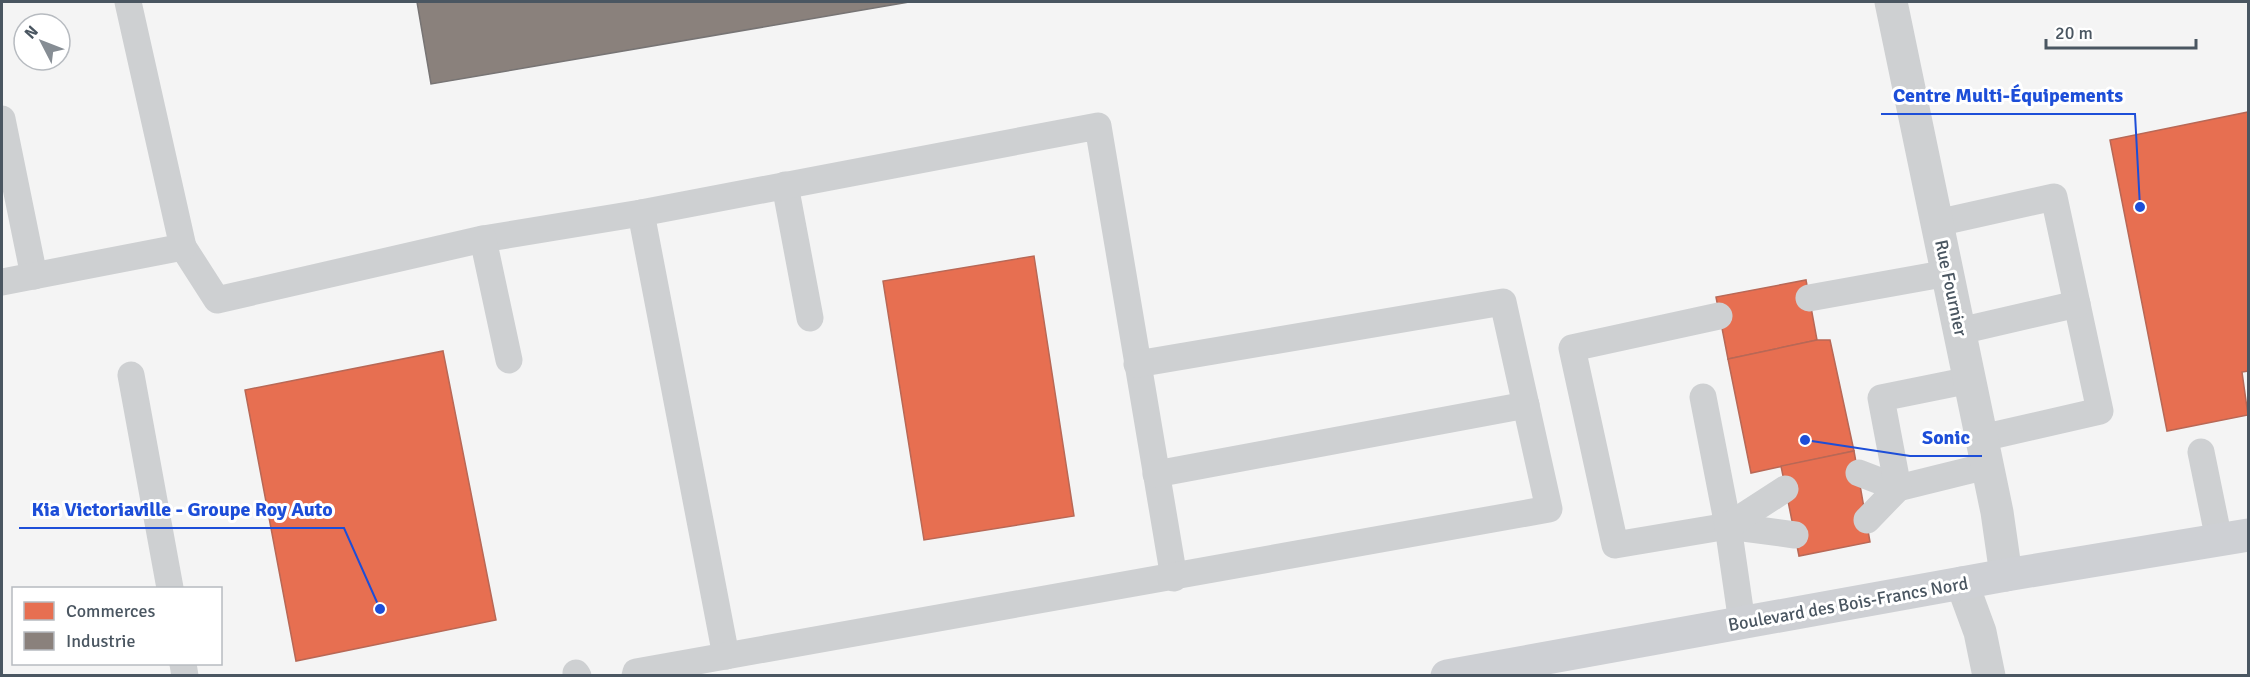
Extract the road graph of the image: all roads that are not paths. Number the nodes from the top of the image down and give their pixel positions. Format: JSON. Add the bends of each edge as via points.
{"nodes":[{"id":1,"x":128,"y":2,"type":"edge"},
{"id":2,"x":1892,"y":2,"type":"edge"},
{"id":3,"x":2,"y":119,"type":"edge"},
{"id":4,"x":785,"y":185,"type":"junction"},
{"id":5,"x":641,"y":213,"type":"junction"},
{"id":6,"x":1937,"y":223,"type":"junction"},
{"id":7,"x":483,"y":239,"type":"junction"},
{"id":8,"x":183,"y":247,"type":"junction"},
{"id":9,"x":1948,"y":273,"type":"junction"},
{"id":10,"x":34,"y":276,"type":"junction"},
{"id":11,"x":2,"y":282,"type":"edge"},
{"id":12,"x":1809,"y":298,"type":"dead end"},
{"id":13,"x":2077,"y":303,"type":"junction"},
{"id":14,"x":1719,"y":316,"type":"dead end"},
{"id":15,"x":810,"y":318,"type":"dead end"},
{"id":16,"x":1960,"y":332,"type":"junction"},
{"id":17,"x":509,"y":360,"type":"dead end"},
{"id":18,"x":1137,"y":364,"type":"junction"},
{"id":19,"x":131,"y":375,"type":"dead end"},
{"id":20,"x":1970,"y":380,"type":"junction"},
{"id":21,"x":1703,"y":397,"type":"dead end"},
{"id":22,"x":1526,"y":405,"type":"junction"},
{"id":23,"x":1985,"y":452,"type":"junction"},
{"id":24,"x":2201,"y":453,"type":"dead end"},
{"id":25,"x":1859,"y":473,"type":"dead end"},
{"id":26,"x":1156,"y":474,"type":"junction"},
{"id":27,"x":1898,"y":488,"type":"junction"},
{"id":28,"x":1785,"y":489,"type":"dead end"},
{"id":29,"x":1867,"y":520,"type":"dead end"},
{"id":30,"x":1728,"y":526,"type":"junction"},
{"id":31,"x":1795,"y":535,"type":"dead end"},
{"id":32,"x":2234,"y":538,"type":"edge"},
{"id":33,"x":2006,"y":575,"type":"junction"},
{"id":34,"x":1174,"y":578,"type":"junction"},
{"id":35,"x":1962,"y":583,"type":"junction"},
{"id":36,"x":170,"y":587,"type":"edge"},
{"id":37,"x":1742,"y":623,"type":"junction"},
{"id":38,"x":726,"y":656,"type":"junction"},
{"id":39,"x":635,"y":675,"type":"edge"},
{"id":40,"x":1447,"y":675,"type":"edge"},
{"id":41,"x":1989,"y":675,"type":"edge"}],
"edges":[{"from":1,"to":8,"type":"lane"},
{"from":2,"to":6,"type":"street","name":"Rue Fournier"},
{"from":3,"to":10,"type":"lane"},
{"from":4,"to":5,"type":"lane"},
{"from":4,"to":15,"type":"lane"},
{"from":4,"to":18,"type":"lane","via":[[1098,126]]},
{"from":5,"to":7,"type":"lane"},
{"from":5,"to":38,"type":"lane"},
{"from":6,"to":9,"type":"street","name":"Rue Fournier"},
{"from":6,"to":13,"type":"lane","via":[[2054,197]]},
{"from":7,"to":8,"type":"lane","via":[[217,300]]},
{"from":7,"to":17,"type":"lane"},
{"from":8,"to":10,"type":"lane"},
{"from":9,"to":12,"type":"lane"},
{"from":9,"to":16,"type":"street","name":"Rue Fournier"},
{"from":10,"to":11,"type":"lane"},
{"from":13,"to":16,"type":"lane"},
{"from":13,"to":23,"type":"lane","via":[[2100,411]]},
{"from":14,"to":30,"type":"lane","via":[[1572,348],[1615,545]]},
{"from":16,"to":20,"type":"street","name":"Rue Fournier"},
{"from":18,"to":22,"type":"lane","via":[[1503,302]]},
{"from":18,"to":26,"type":"lane"},
{"from":19,"to":36,"type":"lane"},
{"from":20,"to":23,"type":"street","name":"Rue Fournier"},
{"from":20,"to":27,"type":"lane","via":[[1881,398]]},
{"from":21,"to":30,"type":"lane"},
{"from":22,"to":26,"type":"lane"},
{"from":22,"to":34,"type":"lane","via":[[1550,509]]},
{"from":23,"to":27,"type":"lane"},
{"from":23,"to":33,"type":"street","name":"Rue Fournier"},
{"from":24,"to":32,"type":"lane"},
{"from":25,"to":27,"type":"lane"},
{"from":26,"to":34,"type":"lane"},
{"from":27,"to":29,"type":"lane"},
{"from":28,"to":30,"type":"lane"},
{"from":30,"to":31,"type":"lane"},
{"from":30,"to":37,"type":"lane"},
{"from":32,"to":33,"type":"street","name":"Boulevard des Bois-Francs Nord"},
{"from":33,"to":35,"type":"street","name":"Boulevard des Bois-Francs Nord"},
{"from":34,"to":38,"type":"lane"},
{"from":35,"to":37,"type":"street","name":"Boulevard des Bois-Francs Nord"},
{"from":35,"to":41,"type":"street","via":[[1980,632]]},
{"from":37,"to":40,"type":"street","name":"Boulevard des Bois-Francs Nord"},
{"from":38,"to":39,"type":"lane"}]}
